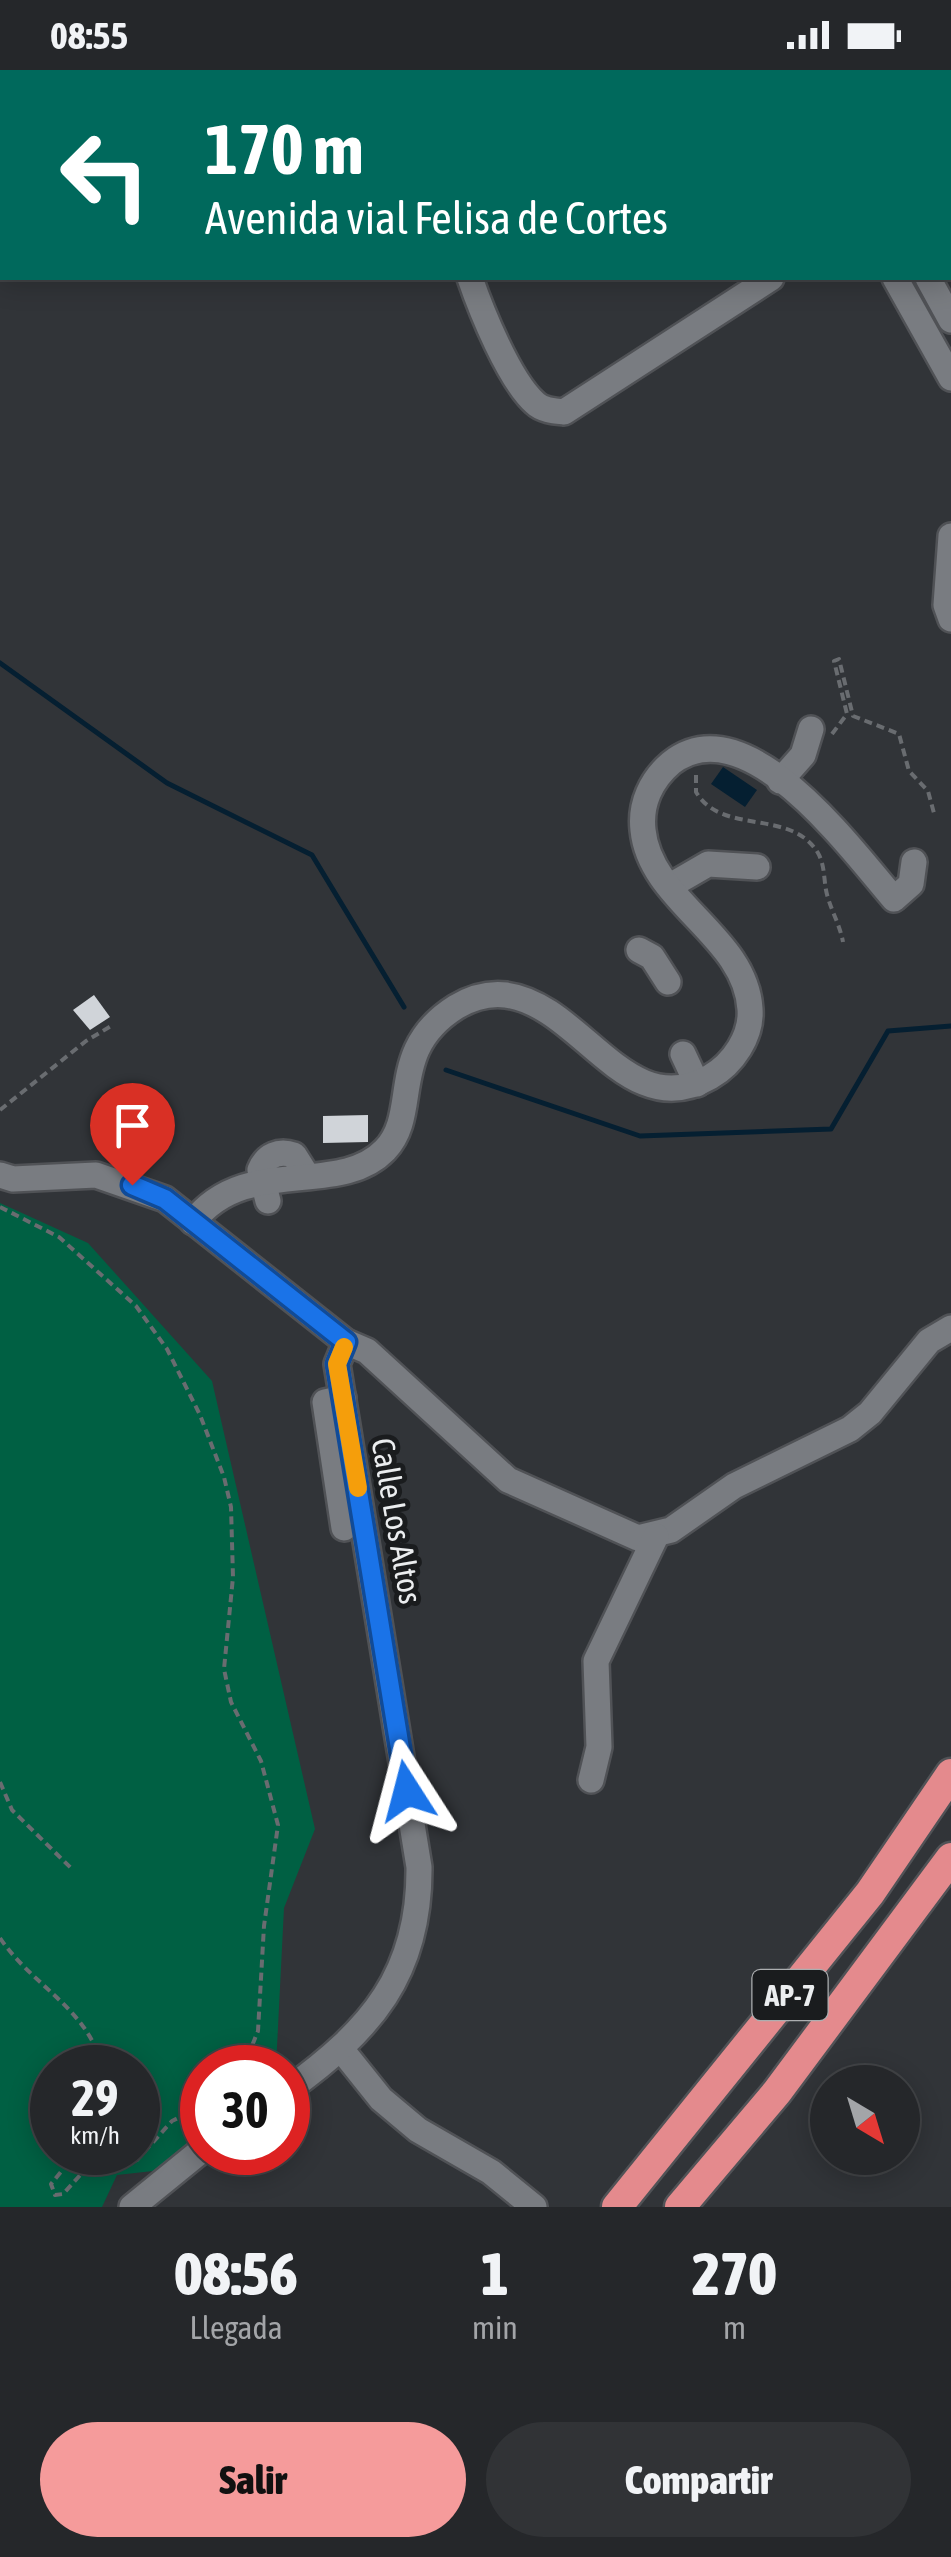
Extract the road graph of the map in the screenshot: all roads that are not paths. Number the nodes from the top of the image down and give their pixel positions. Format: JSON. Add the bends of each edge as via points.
{"nodes":[{"id":1,"x":471,"y":280,"type":"edge"},
{"id":2,"x":768,"y":280,"type":"edge"},
{"id":3,"x":896,"y":280,"type":"edge"},
{"id":4,"x":929,"y":280,"type":"edge"},
{"id":5,"x":951,"y":320,"type":"edge"},
{"id":6,"x":951,"y":378,"type":"edge"},
{"id":7,"x":951,"y":536,"type":"edge"},
{"id":8,"x":951,"y":619,"type":"edge"},
{"id":9,"x":818,"y":736,"type":"road end"},
{"id":10,"x":780,"y":781,"type":"junction"},
{"id":11,"x":914,"y":862,"type":"dead end"},
{"id":12,"x":757,"y":868,"type":"dead end"},
{"id":13,"x":670,"y":886,"type":"junction"},
{"id":14,"x":639,"y":950,"type":"dead end"},
{"id":15,"x":668,"y":982,"type":"dead end"},
{"id":16,"x":683,"y":1054,"type":"dead end"},
{"id":17,"x":697,"y":1084,"type":"junction"},
{"id":18,"x":0,"y":1175,"type":"edge"},
{"id":19,"x":192,"y":1222,"type":"junction"},
{"id":20,"x":951,"y":1328,"type":"edge"},
{"id":21,"x":346,"y":1342,"type":"junction"},
{"id":22,"x":343,"y":1398,"type":"junction"},
{"id":23,"x":344,"y":1528,"type":"dead end"},
{"id":24,"x":656,"y":1536,"type":"junction"},
{"id":25,"x":951,"y":1774,"type":"edge"},
{"id":26,"x":591,"y":1780,"type":"dead end"},
{"id":27,"x":951,"y":1858,"type":"edge"},
{"id":28,"x":341,"y":2049,"type":"junction"},
{"id":29,"x":310,"y":2073,"type":"edge"},
{"id":30,"x":180,"y":2168,"type":"edge"},
{"id":31,"x":132,"y":2207,"type":"edge"},
{"id":32,"x":534,"y":2207,"type":"edge"},
{"id":33,"x":617,"y":2207,"type":"edge"},
{"id":34,"x":680,"y":2207,"type":"edge"}],
"edges":[{"from":1,"to":2,"type":"street","via":[[484,318],[527,393],[540,406],[564,412]]},
{"from":3,"to":6,"type":"street"},
{"from":4,"to":5,"type":"street"},
{"from":7,"to":8,"type":"street"},
{"from":9,"to":10,"type":"street"},
{"from":10,"to":11,"type":"street","via":[[846,842],[894,899],[911,884]]},
{"from":10,"to":13,"type":"street","via":[[732,748],[704,747],[660,772],[647,794],[643,832]]},
{"from":12,"to":13,"type":"street","via":[[708,864]]},
{"from":13,"to":17,"type":"street","via":[[739,973],[751,1010],[739,1050]]},
{"from":14,"to":15,"type":"street"},
{"from":16,"to":17,"type":"street"},
{"from":17,"to":19,"type":"street","via":[[642,1084],[561,1018],[530,1001],[495,994],[453,1009],[420,1040],[395,1137],[384,1152],[348,1171],[306,1174],[265,1191],[238,1188],[205,1206]]},
{"from":18,"to":19,"type":"street","via":[[96,1175],[165,1199]]},
{"from":19,"to":21,"type":"street"},
{"from":20,"to":24,"type":"street","via":[[929,1341],[850,1429],[734,1486]]},
{"from":21,"to":22,"type":"street","name":"Calle Los Altos","via":[[337,1364]]},
{"from":21,"to":24,"type":"street","via":[[367,1351],[508,1480],[638,1538]]},
{"from":22,"to":23,"type":"street","name":"Calle Los Altos","via":[[326,1402]]},
{"from":22,"to":28,"type":"street","name":"Calle Los Altos","via":[[407,1791],[419,1905],[394,1983]]},
{"from":24,"to":26,"type":"street","via":[[596,1661],[599,1747]]},
{"from":25,"to":33,"type":"highway","number":"AP-7","via":[[870,1892]]},
{"from":27,"to":34,"type":"highway","number":"AP-7","via":[[777,2092]]},
{"from":28,"to":29,"type":"street","name":"Calle Los Altos"},
{"from":28,"to":32,"type":"street","via":[[418,2130],[491,2172]]},
{"from":30,"to":31,"type":"street"}]}
